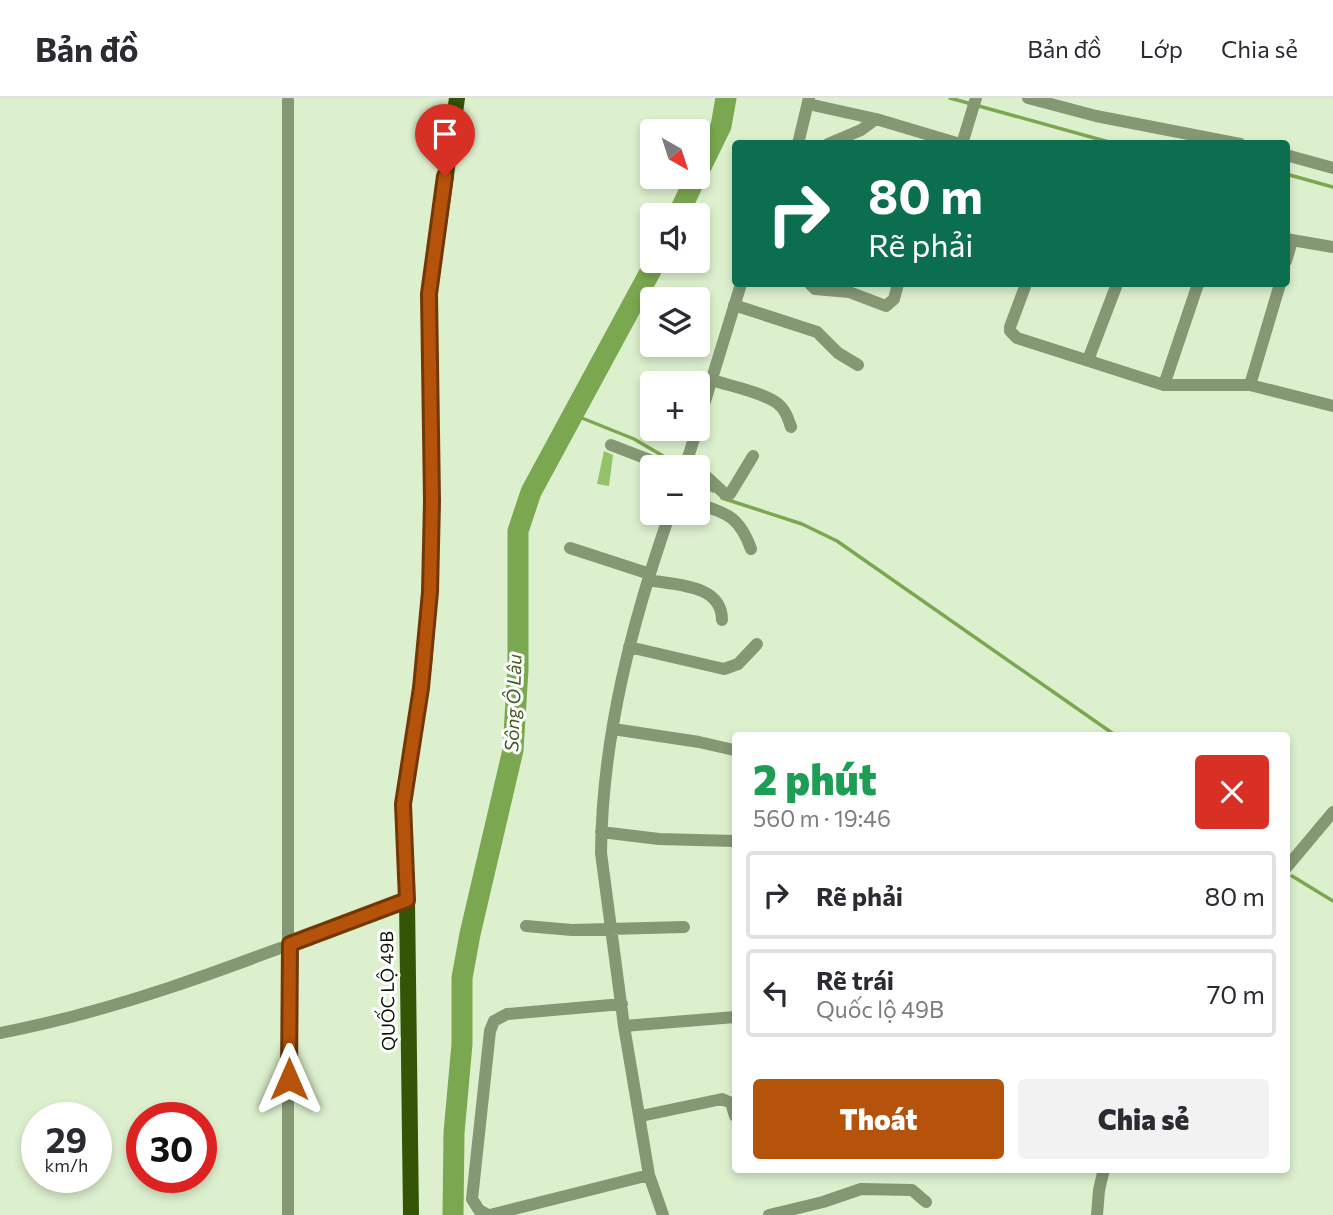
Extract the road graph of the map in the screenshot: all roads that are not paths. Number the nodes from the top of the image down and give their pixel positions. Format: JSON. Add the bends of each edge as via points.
{"nodes":[{"id":1,"x":288,"y":98,"type":"edge"},
{"id":2,"x":457,"y":98,"type":"edge"},
{"id":3,"x":1028,"y":98,"type":"edge"},
{"id":4,"x":808,"y":101,"type":"edge"},
{"id":5,"x":974,"y":104,"type":"edge"},
{"id":6,"x":876,"y":119,"type":"junction"},
{"id":7,"x":799,"y":140,"type":"edge"},
{"id":8,"x":837,"y":140,"type":"edge"},
{"id":9,"x":937,"y":140,"type":"edge"},
{"id":10,"x":962,"y":140,"type":"edge"},
{"id":11,"x":1219,"y":140,"type":"edge"},
{"id":12,"x":1290,"y":156,"type":"edge"},
{"id":13,"x":1333,"y":168,"type":"edge"},
{"id":14,"x":1290,"y":240,"type":"edge"},
{"id":15,"x":1333,"y":247,"type":"edge"},
{"id":16,"x":740,"y":287,"type":"edge"},
{"id":17,"x":813,"y":287,"type":"edge"},
{"id":18,"x":897,"y":287,"type":"edge"},
{"id":19,"x":1025,"y":287,"type":"edge"},
{"id":20,"x":1116,"y":287,"type":"edge"},
{"id":21,"x":1197,"y":287,"type":"edge"},
{"id":22,"x":1279,"y":287,"type":"edge"},
{"id":23,"x":734,"y":305,"type":"junction"},
{"id":24,"x":1088,"y":360,"type":"junction"},
{"id":25,"x":858,"y":365,"type":"dead end"},
{"id":26,"x":712,"y":380,"type":"junction"},
{"id":27,"x":1164,"y":385,"type":"junction"},
{"id":28,"x":1250,"y":385,"type":"junction"},
{"id":29,"x":710,"y":386,"type":"edge"},
{"id":30,"x":1333,"y":406,"type":"edge"},
{"id":31,"x":791,"y":427,"type":"dead end"},
{"id":32,"x":611,"y":445,"type":"dead end"},
{"id":33,"x":640,"y":456,"type":"edge"},
{"id":34,"x":753,"y":456,"type":"dead end"},
{"id":35,"x":710,"y":482,"type":"edge"},
{"id":36,"x":710,"y":508,"type":"edge"},
{"id":37,"x":666,"y":525,"type":"edge"},
{"id":38,"x":570,"y":548,"type":"dead end"},
{"id":39,"x":751,"y":549,"type":"dead end"},
{"id":40,"x":649,"y":577,"type":"junction"},
{"id":41,"x":722,"y":620,"type":"dead end"},
{"id":42,"x":757,"y":644,"type":"dead end"},
{"id":43,"x":629,"y":647,"type":"junction"},
{"id":44,"x":613,"y":729,"type":"junction"},
{"id":45,"x":732,"y":750,"type":"edge"},
{"id":46,"x":1333,"y":812,"type":"edge"},
{"id":47,"x":601,"y":832,"type":"junction"},
{"id":48,"x":732,"y":841,"type":"edge"},
{"id":49,"x":1290,"y":863,"type":"edge"},
{"id":50,"x":407,"y":900,"type":"junction"},
{"id":51,"x":526,"y":926,"type":"dead end"},
{"id":52,"x":684,"y":927,"type":"dead end"},
{"id":53,"x":610,"y":928,"type":"junction"},
{"id":54,"x":290,"y":944,"type":"junction"},
{"id":55,"x":622,"y":1004,"type":"junction"},
{"id":56,"x":732,"y":1017,"type":"edge"},
{"id":57,"x":624,"y":1026,"type":"junction"},
{"id":58,"x":0,"y":1033,"type":"edge"},
{"id":59,"x":732,"y":1106,"type":"edge"},
{"id":60,"x":641,"y":1116,"type":"junction"},
{"id":61,"x":1103,"y":1173,"type":"edge"},
{"id":62,"x":649,"y":1175,"type":"junction"},
{"id":63,"x":926,"y":1202,"type":"dead end"},
{"id":64,"x":288,"y":1215,"type":"edge"},
{"id":65,"x":411,"y":1215,"type":"edge"},
{"id":66,"x":493,"y":1215,"type":"edge"},
{"id":67,"x":663,"y":1215,"type":"edge"},
{"id":68,"x":769,"y":1215,"type":"edge"},
{"id":69,"x":1097,"y":1215,"type":"edge"}],
"edges":[{"from":1,"to":54,"type":"street"},
{"from":2,"to":50,"type":"main road","name":"QUỐC LỘ 49B","via":[[429,294],[430,592],[403,804]]},
{"from":3,"to":11,"type":"street"},
{"from":4,"to":6,"type":"street"},
{"from":4,"to":7,"type":"street"},
{"from":5,"to":10,"type":"street"},
{"from":6,"to":8,"type":"street"},
{"from":6,"to":9,"type":"street"},
{"from":12,"to":13,"type":"street"},
{"from":14,"to":15,"type":"street"},
{"from":16,"to":23,"type":"street"},
{"from":17,"to":18,"type":"street","via":[[849,292],[883,306],[892,302]]},
{"from":19,"to":24,"type":"street","via":[[1010,327],[1013,335]]},
{"from":20,"to":24,"type":"street"},
{"from":21,"to":27,"type":"street"},
{"from":22,"to":28,"type":"street"},
{"from":23,"to":25,"type":"street","via":[[817,332]]},
{"from":23,"to":26,"type":"street"},
{"from":24,"to":27,"type":"street"},
{"from":26,"to":29,"type":"street"},
{"from":26,"to":31,"type":"street","via":[[769,398],[785,412]]},
{"from":27,"to":28,"type":"street"},
{"from":28,"to":30,"type":"street"},
{"from":32,"to":33,"type":"street"},
{"from":34,"to":35,"type":"street","via":[[730,494]]},
{"from":36,"to":39,"type":"street","via":[[739,523]]},
{"from":37,"to":40,"type":"street"},
{"from":38,"to":40,"type":"street"},
{"from":40,"to":41,"type":"street","via":[[707,592],[720,605]]},
{"from":40,"to":43,"type":"street"},
{"from":42,"to":43,"type":"street","via":[[738,664],[724,669]]},
{"from":43,"to":44,"type":"street"},
{"from":44,"to":45,"type":"street"},
{"from":44,"to":47,"type":"street"},
{"from":46,"to":49,"type":"street"},
{"from":47,"to":48,"type":"street"},
{"from":47,"to":53,"type":"street"},
{"from":50,"to":54,"type":"street"},
{"from":50,"to":65,"type":"main road","name":"QUỐC LỘ 49B"},
{"from":51,"to":53,"type":"street"},
{"from":52,"to":53,"type":"street"},
{"from":53,"to":55,"type":"street"},
{"from":54,"to":58,"type":"street","via":[[163,991]]},
{"from":54,"to":64,"type":"street"},
{"from":55,"to":57,"type":"street"},
{"from":55,"to":66,"type":"street","via":[[507,1014],[491,1026],[472,1199],[479,1210]]},
{"from":56,"to":57,"type":"street"},
{"from":57,"to":60,"type":"street"},
{"from":59,"to":60,"type":"street","via":[[722,1099]]},
{"from":60,"to":62,"type":"street"},
{"from":61,"to":69,"type":"street"},
{"from":62,"to":66,"type":"street"},
{"from":62,"to":67,"type":"street"},
{"from":63,"to":68,"type":"street","via":[[912,1191],[861,1189]]}]}
